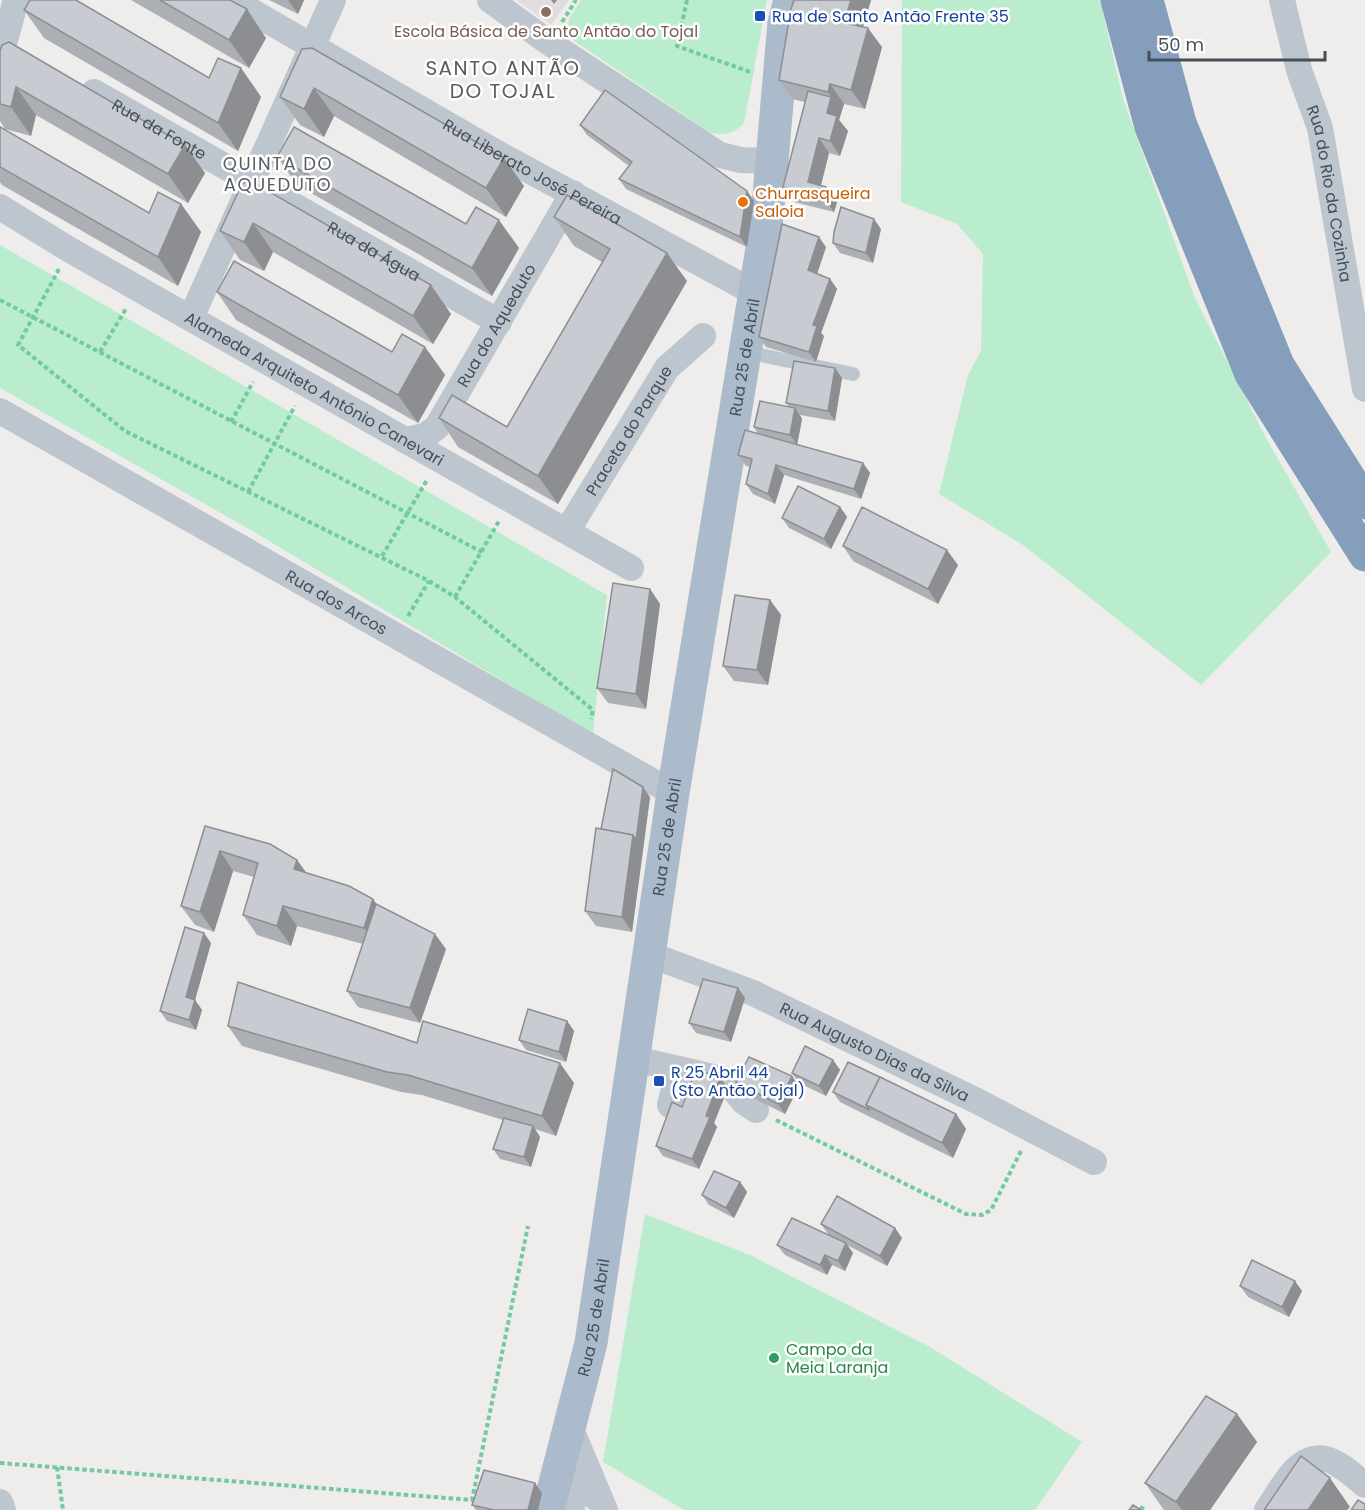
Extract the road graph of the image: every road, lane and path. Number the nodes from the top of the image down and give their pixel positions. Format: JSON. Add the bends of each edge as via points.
{"nodes":[{"id":1,"x":16,"y":0,"type":"edge"},
{"id":2,"x":232,"y":0,"type":"edge"},
{"id":3,"x":333,"y":0,"type":"edge"},
{"id":4,"x":490,"y":0,"type":"edge"},
{"id":5,"x":687,"y":0,"type":"edge"},
{"id":6,"x":790,"y":0,"type":"edge"},
{"id":7,"x":1117,"y":0,"type":"edge"},
{"id":8,"x":1147,"y":0,"type":"edge"},
{"id":9,"x":1282,"y":0,"type":"edge"},
{"id":10,"x":313,"y":46,"type":"junction"},
{"id":11,"x":10,"y":51,"type":"edge"},
{"id":12,"x":77,"y":82,"type":"edge"},
{"id":13,"x":778,"y":82,"type":"junction"},
{"id":14,"x":773,"y":161,"type":"junction"},
{"id":15,"x":251,"y":181,"type":"junction"},
{"id":16,"x":573,"y":193,"type":"junction"},
{"id":17,"x":0,"y":207,"type":"edge"},
{"id":18,"x":70,"y":250,"type":"junction"},
{"id":19,"x":138,"y":288,"type":"junction"},
{"id":20,"x":756,"y":293,"type":"junction"},
{"id":21,"x":0,"y":300,"type":"edge"},
{"id":22,"x":32,"y":317,"type":"junction"},
{"id":23,"x":191,"y":318,"type":"junction"},
{"id":24,"x":499,"y":322,"type":"junction"},
{"id":25,"x":702,"y":336,"type":"dead end"},
{"id":26,"x":99,"y":352,"type":"junction"},
{"id":27,"x":746,"y":352,"type":"junction"},
{"id":28,"x":265,"y":360,"type":"junction"},
{"id":29,"x":853,"y":374,"type":"dead end"},
{"id":30,"x":308,"y":384,"type":"junction"},
{"id":31,"x":1365,"y":389,"type":"edge"},
{"id":32,"x":0,"y":411,"type":"edge"},
{"id":33,"x":231,"y":422,"type":"junction"},
{"id":34,"x":405,"y":440,"type":"junction"},
{"id":35,"x":273,"y":444,"type":"junction"},
{"id":36,"x":440,"y":459,"type":"junction"},
{"id":37,"x":248,"y":492,"type":"junction"},
{"id":38,"x":511,"y":500,"type":"junction"},
{"id":39,"x":1365,"y":503,"type":"edge"},
{"id":40,"x":407,"y":515,"type":"junction"},
{"id":41,"x":567,"y":531,"type":"junction"},
{"id":42,"x":482,"y":552,"type":"junction"},
{"id":43,"x":1365,"y":555,"type":"edge"},
{"id":44,"x":382,"y":556,"type":"junction"},
{"id":45,"x":631,"y":568,"type":"dead end"},
{"id":46,"x":429,"y":580,"type":"junction"},
{"id":47,"x":455,"y":597,"type":"junction"},
{"id":48,"x":396,"y":635,"type":"junction"},
{"id":49,"x":586,"y":746,"type":"junction"},
{"id":50,"x":673,"y":793,"type":"junction"},
{"id":51,"x":651,"y":955,"type":"junction"},
{"id":52,"x":635,"y":1059,"type":"junction"},
{"id":53,"x":679,"y":1069,"type":"junction"},
{"id":54,"x":670,"y":1105,"type":"edge"},
{"id":55,"x":756,"y":1110,"type":"joint"},
{"id":56,"x":1033,"y":1130,"type":"junction"},
{"id":57,"x":1094,"y":1162,"type":"dead end"},
{"id":58,"x":528,"y":1226,"type":"dead end"},
{"id":59,"x":570,"y":1427,"type":"junction"},
{"id":60,"x":0,"y":1463,"type":"edge"},
{"id":61,"x":57,"y":1467,"type":"junction"},
{"id":62,"x":1365,"y":1485,"type":"edge"},
{"id":63,"x":0,"y":1502,"type":"edge"},
{"id":64,"x":559,"y":1502,"type":"edge"},
{"id":65,"x":603,"y":1505,"type":"edge"},
{"id":66,"x":1140,"y":1507,"type":"edge"},
{"id":67,"x":3,"y":1510,"type":"edge"},
{"id":68,"x":63,"y":1510,"type":"edge"},
{"id":69,"x":1144,"y":1510,"type":"edge"},
{"id":70,"x":1268,"y":1510,"type":"edge"}],
"edges":[{"from":1,"to":11,"type":"street"},
{"from":2,"to":10,"type":"street","name":"Rua Liberato José Pereira"},
{"from":3,"to":10,"type":"street"},
{"from":4,"to":14,"type":"street","via":[[720,155]]},
{"from":5,"to":13,"type":"path","via":[[677,46]]},
{"from":6,"to":13,"type":"main road","name":"Rua 25 de Abril"},
{"from":7,"to":43,"type":"highway","via":[[1151,127],[1251,374]]},
{"from":8,"to":39,"type":"highway","via":[[1180,123],[1278,365]]},
{"from":9,"to":31,"type":"street","name":"Rua do Rio da Cozinha","via":[[1299,70],[1320,129]]},
{"from":10,"to":15,"type":"street"},
{"from":10,"to":16,"type":"street","name":"Rua Liberato José Pereira"},
{"from":12,"to":15,"type":"street","name":"Rua da Fonte"},
{"from":13,"to":14,"type":"main road","name":"Rua 25 de Abril"},
{"from":14,"to":20,"type":"main road","name":"Rua 25 de Abril"},
{"from":15,"to":23,"type":"street"},
{"from":15,"to":24,"type":"street","name":"Rua da Água"},
{"from":16,"to":20,"type":"street","name":"Rua Liberato José Pereira"},
{"from":16,"to":24,"type":"street","name":"Rua do Aqueduto"},
{"from":17,"to":18,"type":"street","name":"Alameda Arquiteto António Canevari"},
{"from":18,"to":19,"type":"street","name":"Alameda Arquiteto António Canevari"},
{"from":18,"to":22,"type":"path"},
{"from":19,"to":23,"type":"street","name":"Alameda Arquiteto António Canevari"},
{"from":19,"to":26,"type":"path"},
{"from":20,"to":27,"type":"main road","name":"Rua 25 de Abril"},
{"from":21,"to":22,"type":"path"},
{"from":22,"to":26,"type":"path"},
{"from":22,"to":37,"type":"path","via":[[18,345],[125,431]]},
{"from":23,"to":28,"type":"street","name":"Alameda Arquiteto António Canevari"},
{"from":24,"to":34,"type":"street","name":"Rua do Aqueduto","via":[[437,427],[425,436]]},
{"from":25,"to":41,"type":"street","name":"Praceta do Parque","via":[[667,368]]},
{"from":26,"to":33,"type":"path"},
{"from":27,"to":29,"type":"lane"},
{"from":27,"to":50,"type":"main road","name":"Rua 25 de Abril"},
{"from":28,"to":30,"type":"street","name":"Alameda Arquiteto António Canevari"},
{"from":28,"to":33,"type":"path"},
{"from":30,"to":34,"type":"street","name":"Alameda Arquiteto António Canevari"},
{"from":30,"to":35,"type":"path"},
{"from":32,"to":48,"type":"street","name":"Rua dos Arcos"},
{"from":33,"to":35,"type":"path"},
{"from":34,"to":36,"type":"street","name":"Alameda Arquiteto António Canevari"},
{"from":35,"to":37,"type":"path"},
{"from":35,"to":40,"type":"path"},
{"from":36,"to":38,"type":"street","name":"Alameda Arquiteto António Canevari"},
{"from":36,"to":40,"type":"path"},
{"from":37,"to":44,"type":"path"},
{"from":38,"to":41,"type":"street","name":"Alameda Arquiteto António Canevari"},
{"from":38,"to":42,"type":"path"},
{"from":40,"to":42,"type":"path"},
{"from":40,"to":44,"type":"path"},
{"from":41,"to":45,"type":"street","name":"Alameda Arquiteto António Canevari"},
{"from":42,"to":47,"type":"path"},
{"from":44,"to":46,"type":"path"},
{"from":46,"to":47,"type":"path"},
{"from":46,"to":48,"type":"path"},
{"from":47,"to":49,"type":"path","via":[[593,710]]},
{"from":48,"to":49,"type":"street","name":"Rua dos Arcos"},
{"from":49,"to":50,"type":"street","name":"Rua dos Arcos"},
{"from":50,"to":51,"type":"main road","name":"Rua 25 de Abril"},
{"from":51,"to":52,"type":"main road","name":"Rua 25 de Abril"},
{"from":51,"to":56,"type":"street","name":"Rua Augusto Dias da Silva","via":[[753,993]]},
{"from":52,"to":53,"type":"street"},
{"from":52,"to":59,"type":"main road","name":"Rua 25 de Abril","via":[[591,1343]]},
{"from":53,"to":54,"type":"street"},
{"from":53,"to":55,"type":"street","via":[[726,1080]]},
{"from":55,"to":56,"type":"path","via":[[966,1214],[982,1215],[991,1209]]},
{"from":56,"to":57,"type":"street","name":"Rua Augusto Dias da Silva"},
{"from":58,"to":61,"type":"path","via":[[472,1500]]},
{"from":59,"to":64,"type":"main road","name":"Rua 25 de Abril"},
{"from":59,"to":65,"type":"street"},
{"from":60,"to":61,"type":"path"},
{"from":61,"to":68,"type":"path"},
{"from":62,"to":70,"type":"street","via":[[1330,1460],[1313,1459],[1298,1466]]},
{"from":63,"to":67,"type":"street"},
{"from":64,"to":65,"type":"street","via":[[569,1484]]},
{"from":66,"to":69,"type":"path"}]}
